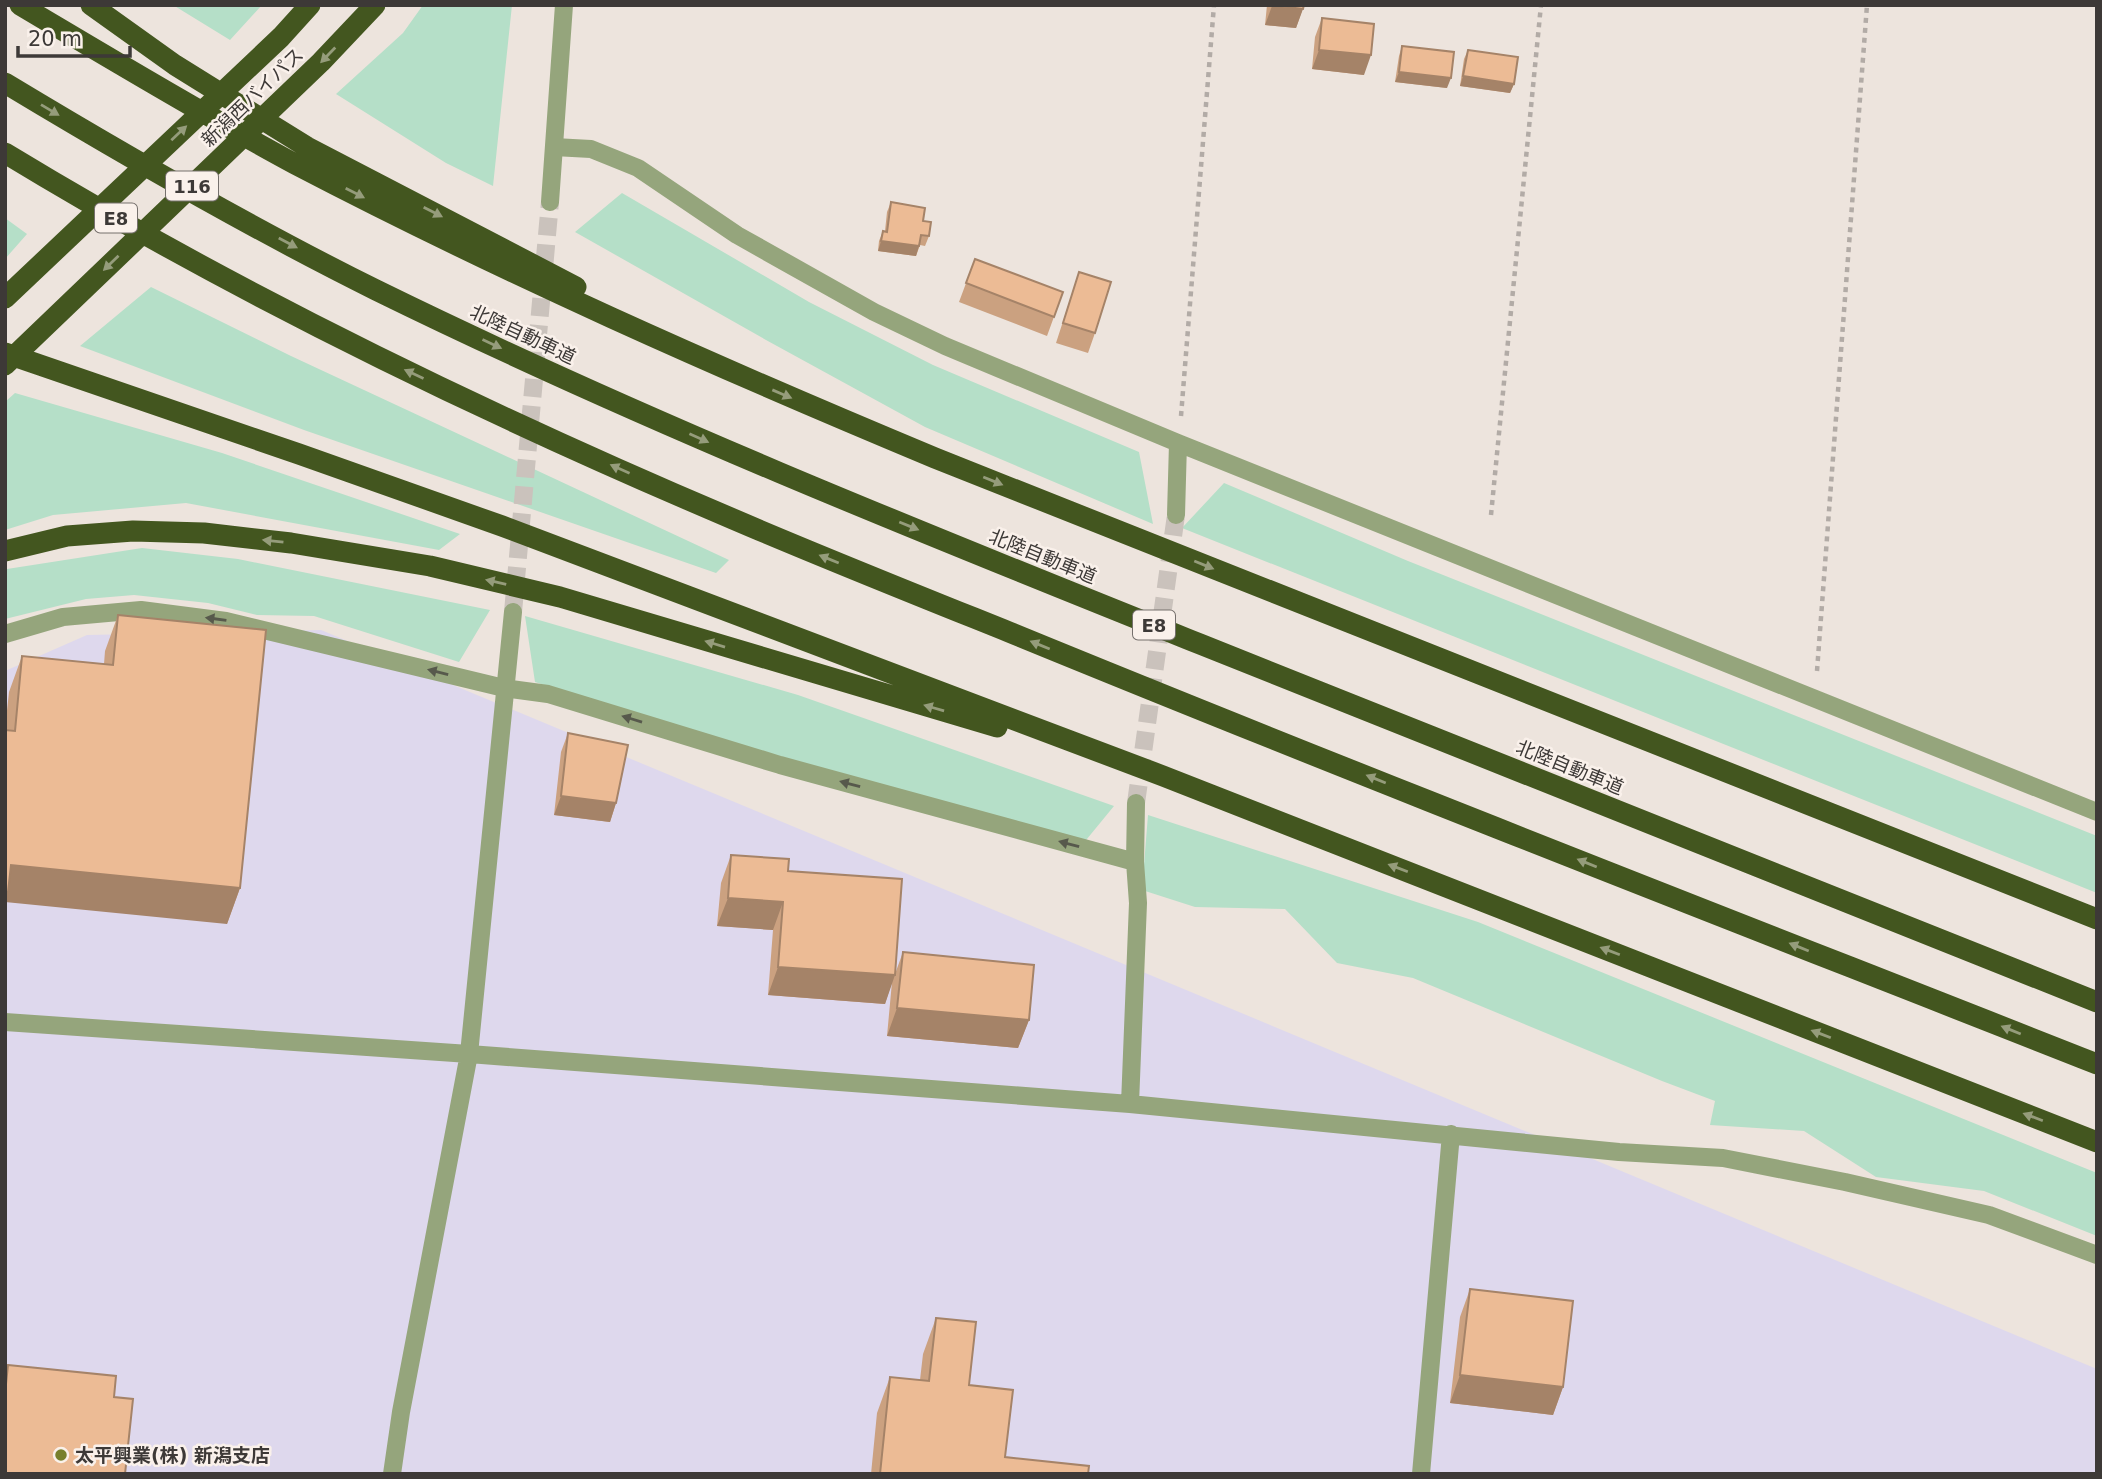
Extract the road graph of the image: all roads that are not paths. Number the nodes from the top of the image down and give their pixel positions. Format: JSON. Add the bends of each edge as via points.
{"nodes":[{"id":1,"x":20,"y":5,"type":"edge"},
{"id":2,"x":91,"y":5,"type":"edge"},
{"id":3,"x":310,"y":5,"type":"edge"},
{"id":4,"x":375,"y":5,"type":"edge"},
{"id":5,"x":565,"y":5,"type":"edge"},
{"id":6,"x":5,"y":83,"type":"edge"},
{"id":7,"x":554,"y":147,"type":"junction"},
{"id":8,"x":5,"y":153,"type":"edge"},
{"id":9,"x":301,"y":155,"type":"junction"},
{"id":10,"x":550,"y":202,"type":"tunnel mouth"},
{"id":11,"x":5,"y":298,"type":"edge"},
{"id":12,"x":5,"y":354,"type":"edge"},
{"id":13,"x":5,"y":365,"type":"edge"},
{"id":14,"x":1178,"y":443,"type":"junction"},
{"id":15,"x":1176,"y":515,"type":"tunnel mouth"},
{"id":16,"x":5,"y":551,"type":"edge"},
{"id":17,"x":513,"y":612,"type":"tunnel mouth"},
{"id":18,"x":5,"y":634,"type":"edge"},
{"id":19,"x":504,"y":688,"type":"junction"},
{"id":20,"x":1163,"y":776,"type":"junction"},
{"id":21,"x":1136,"y":803,"type":"tunnel mouth"},
{"id":22,"x":2097,"y":812,"type":"edge"},
{"id":23,"x":1135,"y":862,"type":"junction"},
{"id":24,"x":2097,"y":919,"type":"edge"},
{"id":25,"x":2097,"y":1002,"type":"edge"},
{"id":26,"x":5,"y":1022,"type":"edge"},
{"id":27,"x":469,"y":1054,"type":"junction"},
{"id":28,"x":2097,"y":1064,"type":"edge"},
{"id":29,"x":1130,"y":1104,"type":"junction"},
{"id":30,"x":1451,"y":1134,"type":"junction"},
{"id":31,"x":2097,"y":1142,"type":"edge"},
{"id":32,"x":2097,"y":1255,"type":"edge"},
{"id":33,"x":392,"y":1474,"type":"edge"},
{"id":34,"x":1421,"y":1474,"type":"edge"}],
"edges":[{"from":1,"to":9,"type":"highway","via":[[156,85]]},
{"from":2,"to":9,"type":"highway"},
{"from":11,"to":3,"type":"highway","one_way":true},
{"from":4,"to":13,"type":"highway","name":"新潟西バイパス","number":"116","one_way":true},
{"from":5,"to":7,"type":"street"},
{"from":6,"to":25,"type":"highway","name":"北陸自動車道","number":"E8","one_way":true,"via":[[374,289],[562,378],[949,543]]},
{"from":7,"to":10,"type":"street"},
{"from":7,"to":14,"type":"street","via":[[592,149],[638,169],[737,235],[874,312]]},
{"from":28,"to":8,"type":"highway","number":"E8","one_way":true,"via":[[1103,671],[730,518],[352,345]]},
{"from":9,"to":24,"type":"highway","one_way":true,"via":[[592,310],[750,381]]},
{"from":12,"to":20,"type":"highway","via":[[502,526]]},
{"from":14,"to":15,"type":"street"},
{"from":14,"to":22,"type":"street"},
{"from":20,"to":16,"type":"highway","one_way":true,"via":[[560,597],[430,566],[291,542],[204,533],[81,535]]},
{"from":17,"to":19,"type":"street"},
{"from":19,"to":18,"type":"street","one_way":true,"via":[[226,621],[141,610],[63,617]]},
{"from":23,"to":19,"type":"street","one_way":true,"via":[[780,765],[548,694]]},
{"from":19,"to":27,"type":"street"},
{"from":31,"to":20,"type":"highway","one_way":true},
{"from":21,"to":23,"type":"street"},
{"from":23,"to":29,"type":"street","via":[[1138,903]]},
{"from":26,"to":27,"type":"street"},
{"from":27,"to":29,"type":"street"},
{"from":27,"to":33,"type":"street"},
{"from":29,"to":30,"type":"street"},
{"from":30,"to":32,"type":"street","via":[[1723,1158],[1989,1215]]},
{"from":30,"to":34,"type":"street"}]}
